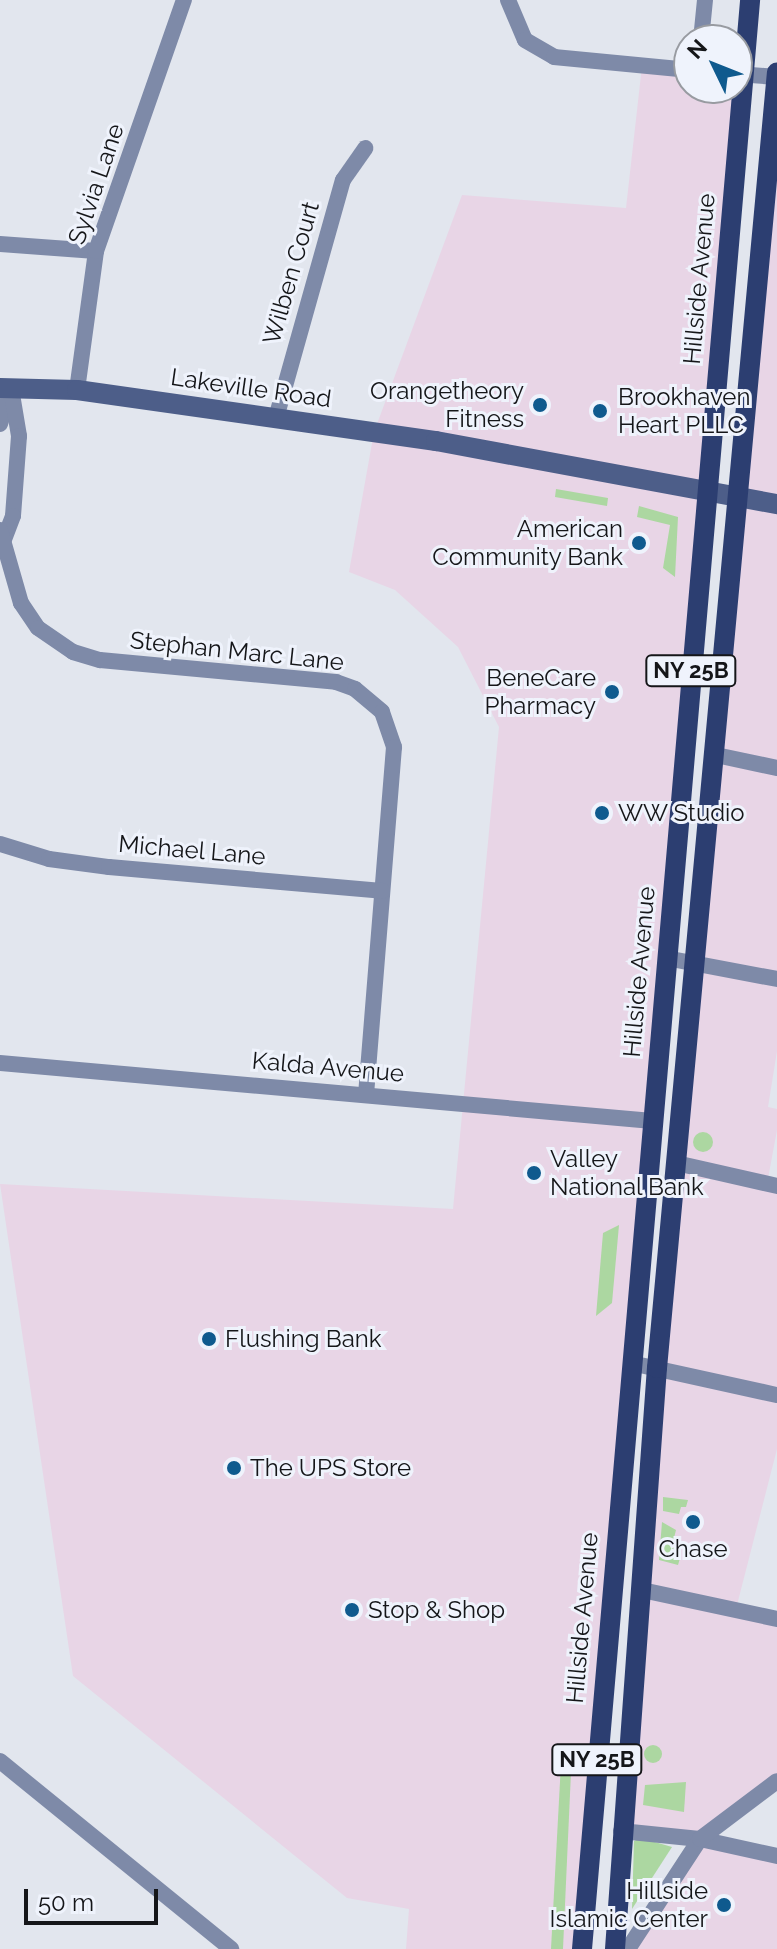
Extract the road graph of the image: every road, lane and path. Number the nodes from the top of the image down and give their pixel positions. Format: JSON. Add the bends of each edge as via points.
{"nodes":[{"id":1,"x":184,"y":0,"type":"edge"},
{"id":2,"x":508,"y":0,"type":"edge"},
{"id":3,"x":705,"y":0,"type":"edge"},
{"id":4,"x":750,"y":0,"type":"edge"},
{"id":5,"x":703,"y":24,"type":"edge"},
{"id":6,"x":673,"y":68,"type":"edge"},
{"id":7,"x":762,"y":75,"type":"edge"},
{"id":8,"x":365,"y":148,"type":"dead end"},
{"id":9,"x":0,"y":244,"type":"edge"},
{"id":10,"x":96,"y":251,"type":"junction"},
{"id":11,"x":6,"y":388,"type":"edge"},
{"id":12,"x":77,"y":390,"type":"junction"},
{"id":13,"x":276,"y":418,"type":"junction"},
{"id":14,"x":0,"y":424,"type":"edge"},
{"id":15,"x":706,"y":490,"type":"junction"},
{"id":16,"x":737,"y":497,"type":"junction"},
{"id":17,"x":777,"y":504,"type":"edge"},
{"id":18,"x":1,"y":537,"type":"edge"},
{"id":19,"x":716,"y":755,"type":"junction"},
{"id":20,"x":777,"y":768,"type":"edge"},
{"id":21,"x":0,"y":844,"type":"edge"},
{"id":22,"x":382,"y":891,"type":"junction"},
{"id":23,"x":666,"y":958,"type":"junction"},
{"id":24,"x":697,"y":961,"type":"junction"},
{"id":25,"x":777,"y":979,"type":"edge"},
{"id":26,"x":0,"y":1063,"type":"edge"},
{"id":27,"x":366,"y":1094,"type":"junction"},
{"id":28,"x":652,"y":1121,"type":"junction"},
{"id":29,"x":676,"y":1163,"type":"junction"},
{"id":30,"x":777,"y":1186,"type":"edge"},
{"id":31,"x":631,"y":1363,"type":"junction"},
{"id":32,"x":657,"y":1368,"type":"junction"},
{"id":33,"x":777,"y":1395,"type":"edge"},
{"id":34,"x":642,"y":1590,"type":"junction"},
{"id":35,"x":777,"y":1619,"type":"edge"},
{"id":36,"x":0,"y":1761,"type":"edge"},
{"id":37,"x":777,"y":1781,"type":"edge"},
{"id":38,"x":621,"y":1831,"type":"junction"},
{"id":39,"x":700,"y":1839,"type":"junction"},
{"id":40,"x":777,"y":1856,"type":"edge"},
{"id":41,"x":221,"y":1946,"type":"edge"},
{"id":42,"x":582,"y":1949,"type":"edge"},
{"id":43,"x":615,"y":1949,"type":"edge"},
{"id":44,"x":628,"y":1949,"type":"edge"}],
"edges":[{"from":1,"to":10,"type":"street","name":"Sylvia Lane"},
{"from":2,"to":6,"type":"street","via":[[525,40],[554,57]]},
{"from":3,"to":5,"type":"street"},
{"from":4,"to":7,"type":"main road","name":"Hillside Avenue","number":"NY 25B"},
{"from":7,"to":15,"type":"main road","name":"Hillside Avenue","number":"NY 25B"},
{"from":7,"to":16,"type":"main road","name":"Hillside Avenue","number":"NY 25B"},
{"from":8,"to":13,"type":"street","name":"Wilben Court","via":[[343,180]]},
{"from":9,"to":10,"type":"street"},
{"from":10,"to":12,"type":"street","name":"Sylvia Lane"},
{"from":11,"to":12,"type":"main road","name":"Lakeville Road"},
{"from":11,"to":14,"type":"street"},
{"from":11,"to":18,"type":"street","name":"Stephan Marc Lane","via":[[19,436],[13,516]]},
{"from":12,"to":13,"type":"main road","name":"Lakeville Road"},
{"from":13,"to":15,"type":"main road","name":"Lakeville Road"},
{"from":15,"to":16,"type":"main road","name":"Lakeville Road"},
{"from":15,"to":23,"type":"main road","name":"Hillside Avenue","number":"NY 25B"},
{"from":16,"to":17,"type":"main road","name":"Lakeville Road"},
{"from":16,"to":19,"type":"main road","name":"Hillside Avenue","number":"NY 25B"},
{"from":18,"to":22,"type":"street","name":"Stephan Marc Lane","via":[[21,603],[38,628],[73,652],[100,660],[336,682],[366,696],[382,712],[394,747]]},
{"from":19,"to":20,"type":"street"},
{"from":19,"to":24,"type":"main road","name":"Hillside Avenue","number":"NY 25B"},
{"from":21,"to":22,"type":"street","name":"Michael Lane","via":[[49,859],[109,867]]},
{"from":22,"to":27,"type":"street","name":"Stephan Marc Lane"},
{"from":23,"to":24,"type":"street"},
{"from":23,"to":28,"type":"main road","name":"Hillside Avenue","number":"NY 25B"},
{"from":24,"to":25,"type":"street"},
{"from":24,"to":29,"type":"main road","name":"Hillside Avenue","number":"NY 25B"},
{"from":26,"to":27,"type":"street","name":"Kalda Avenue"},
{"from":27,"to":28,"type":"street","name":"Kalda Avenue"},
{"from":28,"to":31,"type":"main road","name":"Hillside Avenue","number":"NY 25B"},
{"from":29,"to":30,"type":"street"},
{"from":29,"to":32,"type":"main road","name":"Hillside Avenue","number":"NY 25B"},
{"from":31,"to":32,"type":"street"},
{"from":31,"to":42,"type":"main road","name":"Hillside Avenue","number":"NY 25B"},
{"from":32,"to":33,"type":"street"},
{"from":32,"to":34,"type":"main road","name":"Hillside Avenue","number":"NY 25B"},
{"from":34,"to":35,"type":"street"},
{"from":34,"to":38,"type":"main road","name":"Hillside Avenue","number":"NY 25B"},
{"from":36,"to":41,"type":"street"},
{"from":37,"to":39,"type":"street"},
{"from":38,"to":39,"type":"street"},
{"from":38,"to":43,"type":"main road","name":"Hillside Avenue","number":"NY 25B"},
{"from":39,"to":40,"type":"street"},
{"from":39,"to":44,"type":"street"}]}
